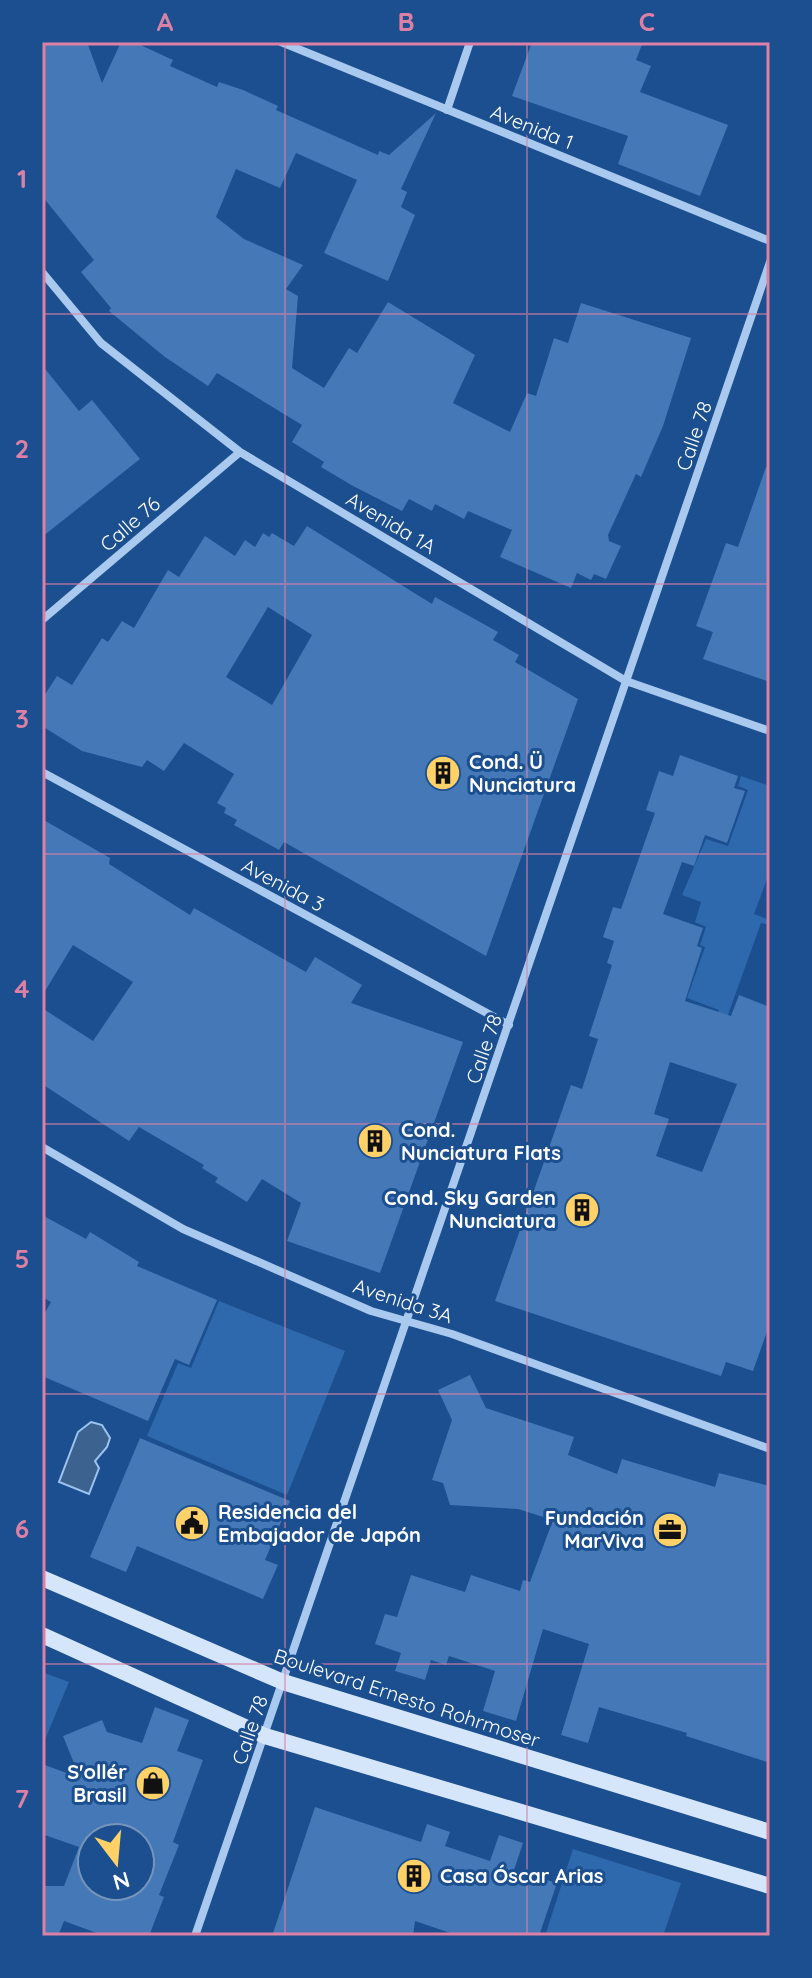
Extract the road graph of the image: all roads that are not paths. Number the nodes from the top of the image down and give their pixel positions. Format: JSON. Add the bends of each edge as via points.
{"nodes":[{"id":1,"x":281,"y":42,"type":"edge"},
{"id":2,"x":470,"y":42,"type":"edge"},
{"id":3,"x":447,"y":110,"type":"junction"},
{"id":4,"x":770,"y":241,"type":"edge"},
{"id":5,"x":770,"y":262,"type":"edge"},
{"id":6,"x":42,"y":272,"type":"edge"},
{"id":7,"x":240,"y":452,"type":"junction"},
{"id":8,"x":42,"y":620,"type":"edge"},
{"id":9,"x":626,"y":681,"type":"junction"},
{"id":10,"x":770,"y":731,"type":"edge"},
{"id":11,"x":42,"y":772,"type":"edge"},
{"id":12,"x":509,"y":1025,"type":"junction"},
{"id":13,"x":42,"y":1147,"type":"edge"},
{"id":14,"x":408,"y":1321,"type":"junction"},
{"id":15,"x":770,"y":1447,"type":"edge"},
{"id":16,"x":42,"y":1578,"type":"edge"},
{"id":17,"x":42,"y":1635,"type":"edge"},
{"id":18,"x":283,"y":1682,"type":"junction"},
{"id":19,"x":265,"y":1736,"type":"junction"},
{"id":20,"x":770,"y":1832,"type":"edge"},
{"id":21,"x":770,"y":1886,"type":"edge"},
{"id":22,"x":195,"y":1936,"type":"edge"}],
"edges":[{"from":1,"to":3,"type":"street","name":"Avenida 1"},
{"from":2,"to":3,"type":"street"},
{"from":3,"to":4,"type":"street","name":"Avenida 1"},
{"from":5,"to":9,"type":"street","name":"Calle 78"},
{"from":6,"to":7,"type":"street","name":"Avenida 1A","via":[[101,343]]},
{"from":7,"to":8,"type":"street","name":"Calle 76"},
{"from":7,"to":9,"type":"street","name":"Avenida 1A"},
{"from":9,"to":10,"type":"street","name":"Avenida 1A"},
{"from":9,"to":12,"type":"street","name":"Calle 78"},
{"from":11,"to":12,"type":"street","name":"Avenida 3"},
{"from":12,"to":14,"type":"street","name":"Calle 78"},
{"from":13,"to":14,"type":"street","name":"Avenida 3A","via":[[183,1229],[371,1311]]},
{"from":14,"to":15,"type":"street","name":"Avenida 3A"},
{"from":14,"to":18,"type":"street","name":"Calle 78"},
{"from":16,"to":18,"type":"main road","name":"Boulevard Ernesto Rohrmoser"},
{"from":17,"to":19,"type":"main road"},
{"from":18,"to":19,"type":"street","name":"Calle 78"},
{"from":18,"to":20,"type":"main road","name":"Boulevard Ernesto Rohrmoser"},
{"from":19,"to":21,"type":"main road"},
{"from":19,"to":22,"type":"street","name":"Calle 78"}]}
